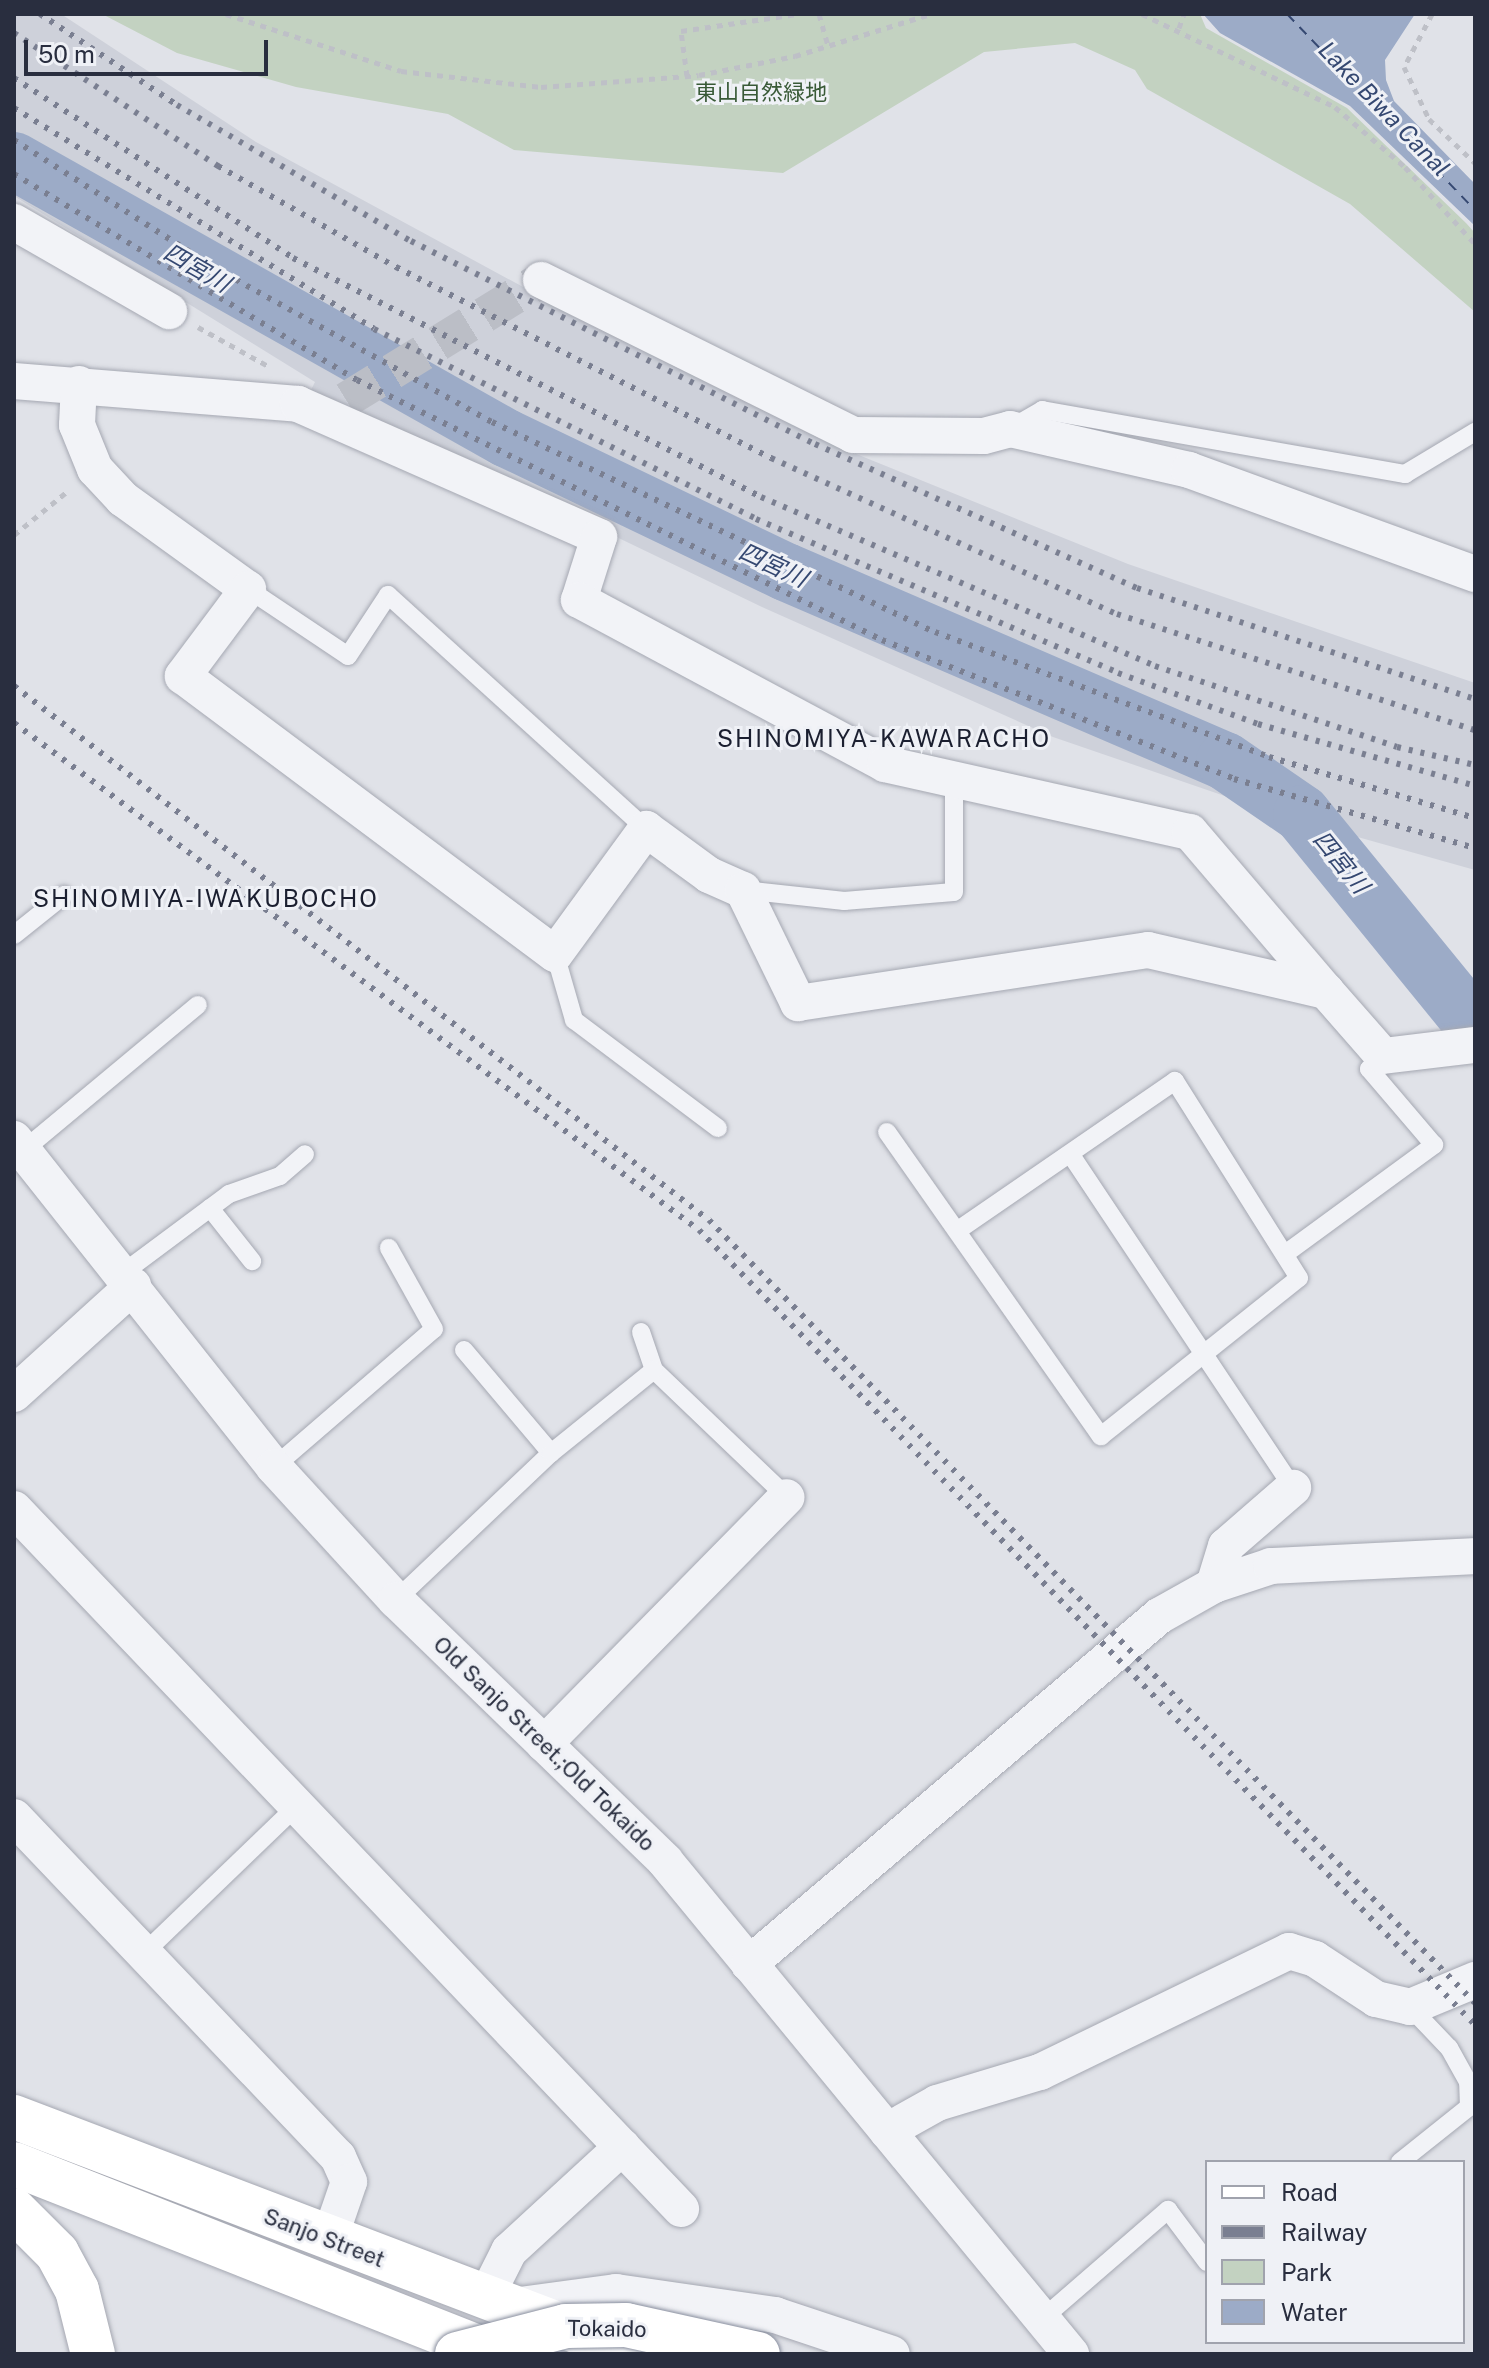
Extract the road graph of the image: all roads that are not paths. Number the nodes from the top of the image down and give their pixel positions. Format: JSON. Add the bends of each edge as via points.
{"nodes":[{"id":1,"x":14,"y":222,"type":"edge"},
{"id":2,"x":541,"y":280,"type":"dead end"},
{"id":3,"x":169,"y":311,"type":"road end"},
{"id":4,"x":14,"y":381,"type":"edge"},
{"id":5,"x":79,"y":384,"type":"junction"},
{"id":6,"x":1010,"y":429,"type":"junction"},
{"id":7,"x":1475,"y":432,"type":"edge"},
{"id":8,"x":1475,"y":574,"type":"edge"},
{"id":9,"x":248,"y":589,"type":"junction"},
{"id":10,"x":954,"y":782,"type":"junction"},
{"id":11,"x":646,"y":829,"type":"junction"},
{"id":12,"x":743,"y":890,"type":"junction"},
{"id":13,"x":64,"y":895,"type":"dead end"},
{"id":14,"x":14,"y":935,"type":"edge"},
{"id":15,"x":555,"y":954,"type":"junction"},
{"id":16,"x":1326,"y":991,"type":"junction"},
{"id":17,"x":198,"y":1005,"type":"dead end"},
{"id":18,"x":1475,"y":1045,"type":"edge"},
{"id":19,"x":1383,"y":1056,"type":"junction"},
{"id":20,"x":718,"y":1128,"type":"dead end"},
{"id":21,"x":887,"y":1132,"type":"dead end"},
{"id":22,"x":20,"y":1144,"type":"edge"},
{"id":23,"x":305,"y":1154,"type":"dead end"},
{"id":24,"x":1071,"y":1155,"type":"junction"},
{"id":25,"x":210,"y":1208,"type":"junction"},
{"id":26,"x":958,"y":1230,"type":"junction"},
{"id":27,"x":389,"y":1248,"type":"dead end"},
{"id":28,"x":1285,"y":1254,"type":"junction"},
{"id":29,"x":252,"y":1261,"type":"dead end"},
{"id":30,"x":128,"y":1280,"type":"junction"},
{"id":31,"x":641,"y":1332,"type":"dead end"},
{"id":32,"x":464,"y":1350,"type":"dead end"},
{"id":33,"x":1207,"y":1358,"type":"junction"},
{"id":34,"x":654,"y":1370,"type":"junction"},
{"id":35,"x":14,"y":1394,"type":"edge"},
{"id":36,"x":551,"y":1453,"type":"junction"},
{"id":37,"x":274,"y":1467,"type":"junction"},
{"id":38,"x":1293,"y":1488,"type":"joint"},
{"id":39,"x":787,"y":1497,"type":"joint"},
{"id":40,"x":14,"y":1509,"type":"edge"},
{"id":41,"x":1475,"y":1556,"type":"edge"},
{"id":42,"x":1214,"y":1585,"type":"junction"},
{"id":43,"x":396,"y":1600,"type":"junction"},
{"id":44,"x":544,"y":1744,"type":"junction"},
{"id":45,"x":297,"y":1806,"type":"junction"},
{"id":46,"x":16,"y":1824,"type":"edge"},
{"id":47,"x":143,"y":1954,"type":"junction"},
{"id":48,"x":749,"y":1964,"type":"junction"},
{"id":49,"x":1475,"y":1980,"type":"edge"},
{"id":50,"x":1410,"y":2007,"type":"junction"},
{"id":51,"x":14,"y":2117,"type":"edge"},
{"id":52,"x":887,"y":2131,"type":"junction"},
{"id":53,"x":622,"y":2147,"type":"junction"},
{"id":54,"x":1403,"y":2160,"type":"edge"},
{"id":55,"x":14,"y":2164,"type":"edge"},
{"id":56,"x":681,"y":2209,"type":"dead end"},
{"id":57,"x":14,"y":2210,"type":"edge"},
{"id":58,"x":329,"y":2240,"type":"junction"},
{"id":59,"x":1205,"y":2259,"type":"edge"},
{"id":60,"x":495,"y":2303,"type":"junction"},
{"id":61,"x":1042,"y":2319,"type":"junction"},
{"id":62,"x":691,"y":2335,"type":"junction"},
{"id":63,"x":93,"y":2354,"type":"edge"},
{"id":64,"x":457,"y":2354,"type":"edge"},
{"id":65,"x":495,"y":2354,"type":"edge"},
{"id":66,"x":616,"y":2354,"type":"edge"},
{"id":67,"x":636,"y":2354,"type":"edge"},
{"id":68,"x":758,"y":2354,"type":"edge"},
{"id":69,"x":892,"y":2354,"type":"edge"},
{"id":70,"x":1071,"y":2354,"type":"edge"}],
"edges":[{"from":1,"to":3,"type":"street"},
{"from":2,"to":6,"type":"street","via":[[853,435],[984,436]]},
{"from":4,"to":5,"type":"street"},
{"from":5,"to":9,"type":"street","via":[[77,425],[95,469],[123,499]]},
{"from":5,"to":10,"type":"street","via":[[323,406],[599,537],[579,600],[785,716],[885,764]]},
{"from":6,"to":7,"type":"lane","via":[[1042,410],[1405,474]]},
{"from":6,"to":8,"type":"street","via":[[1189,470]]},
{"from":9,"to":11,"type":"lane","via":[[348,656],[388,595]]},
{"from":9,"to":15,"type":"street","via":[[183,676]]},
{"from":10,"to":12,"type":"lane","via":[[954,892],[844,901]]},
{"from":10,"to":16,"type":"street","via":[[1190,832]]},
{"from":11,"to":12,"type":"street","via":[[709,875]]},
{"from":11,"to":15,"type":"street"},
{"from":12,"to":16,"type":"street","via":[[798,1003],[1148,950]]},
{"from":13,"to":14,"type":"lane"},
{"from":15,"to":20,"type":"lane","via":[[574,1020]]},
{"from":16,"to":19,"type":"street"},
{"from":17,"to":22,"type":"lane"},
{"from":18,"to":19,"type":"street"},
{"from":19,"to":28,"type":"lane","via":[[1369,1069],[1434,1145]]},
{"from":21,"to":26,"type":"lane"},
{"from":22,"to":30,"type":"street","name":"Old Sanjo Street.;Old Tokaido"},
{"from":23,"to":25,"type":"lane","via":[[280,1176]]},
{"from":24,"to":26,"type":"lane"},
{"from":24,"to":28,"type":"lane","via":[[1175,1081]]},
{"from":24,"to":33,"type":"lane"},
{"from":25,"to":29,"type":"lane"},
{"from":25,"to":30,"type":"lane"},
{"from":26,"to":33,"type":"lane","via":[[1101,1436]]},
{"from":27,"to":37,"type":"lane","via":[[434,1329]]},
{"from":28,"to":33,"type":"lane","via":[[1299,1278]]},
{"from":30,"to":35,"type":"street"},
{"from":30,"to":37,"type":"street","name":"Old Sanjo Street.;Old Tokaido","via":[[153,1323]]},
{"from":31,"to":34,"type":"lane"},
{"from":32,"to":36,"type":"lane"},
{"from":33,"to":38,"type":"lane"},
{"from":34,"to":36,"type":"lane"},
{"from":34,"to":39,"type":"lane"},
{"from":36,"to":43,"type":"lane"},
{"from":37,"to":43,"type":"street","name":"Old Sanjo Street.;Old Tokaido"},
{"from":38,"to":42,"type":"street","via":[[1226,1546]]},
{"from":39,"to":44,"type":"street"},
{"from":40,"to":45,"type":"street"},
{"from":41,"to":42,"type":"street","via":[[1271,1566]]},
{"from":42,"to":48,"type":"street","via":[[1159,1616]]},
{"from":43,"to":44,"type":"street","name":"Old Sanjo Street.;Old Tokaido"},
{"from":44,"to":48,"type":"street","name":"Old Sanjo Street.;Old Tokaido","via":[[665,1861]]},
{"from":45,"to":47,"type":"lane"},
{"from":45,"to":53,"type":"street"},
{"from":46,"to":47,"type":"street"},
{"from":47,"to":58,"type":"street","via":[[338,2157],[349,2182]]},
{"from":48,"to":52,"type":"street","name":"Old Sanjo Street.;Old Tokaido"},
{"from":49,"to":50,"type":"street"},
{"from":50,"to":52,"type":"street","via":[[1376,1999],[1315,1959],[1289,1951],[1040,2072],[937,2103]]},
{"from":50,"to":54,"type":"lane","via":[[1449,2048],[1468,2082],[1469,2107],[1434,2142]]},
{"from":51,"to":58,"type":"main road","name":"Sanjo Street"},
{"from":52,"to":61,"type":"street","name":"Old Sanjo Street.;Old Tokaido"},
{"from":53,"to":56,"type":"street"},
{"from":53,"to":60,"type":"street","via":[[509,2251]]},
{"from":55,"to":65,"type":"main road","name":"Sanjo Street"},
{"from":57,"to":63,"type":"main road","via":[[57,2253],[77,2290]]},
{"from":58,"to":60,"type":"main road","name":"Sanjo Street"},
{"from":59,"to":61,"type":"lane","via":[[1168,2210]]},
{"from":60,"to":67,"type":"main road","name":"Sanjo Street"},
{"from":60,"to":69,"type":"street","via":[[578,2292],[645,2295],[775,2315]]},
{"from":61,"to":70,"type":"street","name":"Old Sanjo Street.;Old Tokaido"},
{"from":62,"to":64,"type":"main road","name":"Tokaido","bridge":true,"via":[[566,2326]]},
{"from":62,"to":66,"type":"main road","bridge":true},
{"from":62,"to":68,"type":"main road","name":"Tokaido","bridge":true}]}
